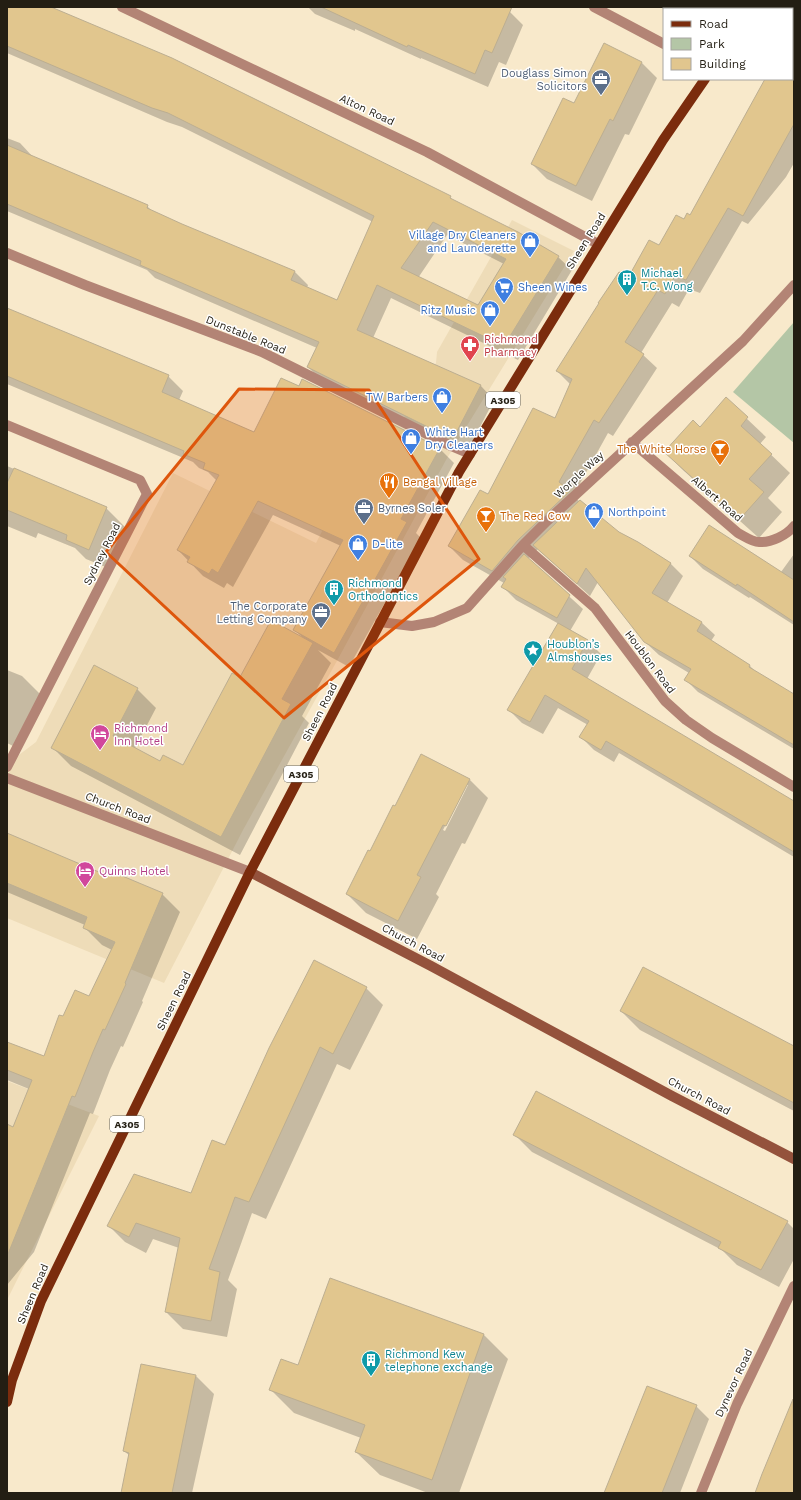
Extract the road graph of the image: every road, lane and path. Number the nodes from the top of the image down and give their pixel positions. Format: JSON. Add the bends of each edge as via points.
{"nodes":[{"id":1,"x":122,"y":7,"type":"edge"},
{"id":2,"x":594,"y":7,"type":"edge"},
{"id":3,"x":663,"y":43,"type":"edge"},
{"id":4,"x":704,"y":80,"type":"edge"},
{"id":5,"x":598,"y":244,"type":"junction"},
{"id":6,"x":7,"y":253,"type":"edge"},
{"id":7,"x":794,"y":285,"type":"edge"},
{"id":8,"x":7,"y":424,"type":"edge"},
{"id":9,"x":632,"y":442,"type":"junction"},
{"id":10,"x":470,"y":454,"type":"junction"},
{"id":11,"x":794,"y":526,"type":"edge"},
{"id":12,"x":523,"y":545,"type":"junction"},
{"id":13,"x":380,"y":622,"type":"junction"},
{"id":14,"x":7,"y":767,"type":"edge"},
{"id":15,"x":7,"y":778,"type":"edge"},
{"id":16,"x":794,"y":787,"type":"edge"},
{"id":17,"x":250,"y":872,"type":"junction"},
{"id":18,"x":794,"y":1159,"type":"edge"},
{"id":19,"x":794,"y":1286,"type":"edge"},
{"id":20,"x":10,"y":1379,"type":"edge"},
{"id":21,"x":7,"y":1402,"type":"edge"},
{"id":22,"x":700,"y":1493,"type":"edge"}],
"edges":[{"from":1,"to":5,"type":"street","name":"Alton Road","via":[[427,152]]},
{"from":2,"to":3,"type":"street"},
{"from":4,"to":5,"type":"main road","name":"Sheen Road","number":"A305","via":[[663,140]]},
{"from":5,"to":10,"type":"main road","name":"Sheen Road","number":"A305"},
{"from":6,"to":10,"type":"street","name":"Dunstable Road","via":[[262,352]]},
{"from":7,"to":9,"type":"street","name":"Worple Way","via":[[742,341]]},
{"from":8,"to":14,"type":"street","name":"Sydney Road","via":[[140,480],[146,494]]},
{"from":9,"to":11,"type":"street","name":"Albert Road","via":[[738,533],[759,542],[772,540],[791,531]]},
{"from":9,"to":12,"type":"street","name":"Worple Way"},
{"from":10,"to":13,"type":"main road","name":"Sheen Road","number":"A305"},
{"from":12,"to":13,"type":"street","name":"Worple Way","via":[[467,608],[434,622],[412,626]]},
{"from":12,"to":16,"type":"street","name":"Houblon Road","via":[[595,608],[665,702],[712,738]]},
{"from":13,"to":17,"type":"main road","name":"Sheen Road","number":"A305"},
{"from":15,"to":17,"type":"street","name":"Church Road"},
{"from":17,"to":18,"type":"main road","name":"Church Road"},
{"from":17,"to":20,"type":"main road","name":"Sheen Road","number":"A305","via":[[41,1301]]},
{"from":19,"to":22,"type":"street","name":"Dynevor Road","via":[[737,1404]]},
{"from":20,"to":21,"type":"main road","number":"A305"}]}
